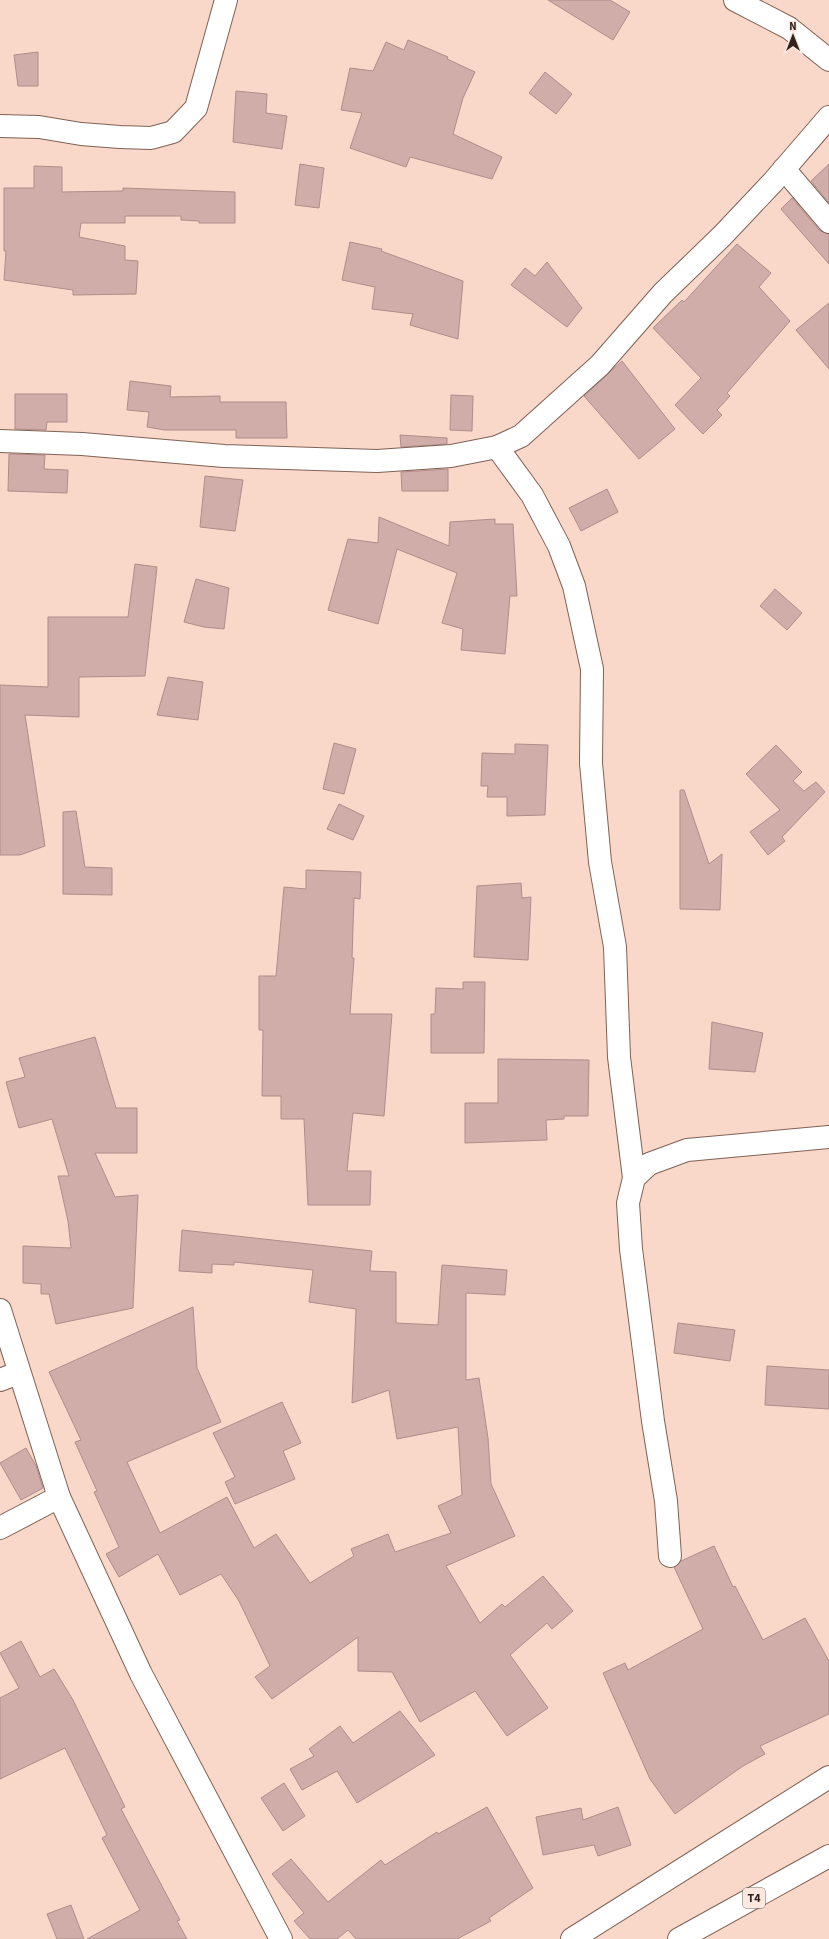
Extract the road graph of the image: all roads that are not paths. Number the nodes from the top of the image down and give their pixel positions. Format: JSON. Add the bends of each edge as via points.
{"nodes":[{"id":1,"x":226,"y":0,"type":"edge"},
{"id":2,"x":735,"y":0,"type":"edge"},
{"id":3,"x":829,"y":60,"type":"edge"},
{"id":4,"x":829,"y":117,"type":"edge"},
{"id":5,"x":0,"y":126,"type":"edge"},
{"id":6,"x":784,"y":169,"type":"junction"},
{"id":7,"x":829,"y":222,"type":"edge"},
{"id":8,"x":0,"y":441,"type":"edge"},
{"id":9,"x":497,"y":447,"type":"junction"},
{"id":10,"x":829,"y":1137,"type":"edge"},
{"id":11,"x":634,"y":1178,"type":"junction"},
{"id":12,"x":0,"y":1310,"type":"edge"},
{"id":13,"x":9,"y":1376,"type":"edge"},
{"id":14,"x":59,"y":1497,"type":"junction"},
{"id":15,"x":0,"y":1528,"type":"edge"},
{"id":16,"x":670,"y":1556,"type":"dead end"},
{"id":17,"x":829,"y":1777,"type":"edge"},
{"id":18,"x":829,"y":1856,"type":"edge"},
{"id":19,"x":281,"y":1939,"type":"edge"},
{"id":20,"x":572,"y":1939,"type":"edge"},
{"id":21,"x":679,"y":1939,"type":"edge"}],
"edges":[{"from":1,"to":5,"type":"main road","via":[[196,108],[173,132],[151,138],[120,137],[39,127]]},
{"from":2,"to":3,"type":"main road","via":[[789,28]]},
{"from":4,"to":6,"type":"main road"},
{"from":6,"to":7,"type":"main road"},
{"from":6,"to":9,"type":"main road","via":[[722,236],[663,293],[600,365],[521,436]]},
{"from":8,"to":9,"type":"main road","via":[[82,444],[224,456],[377,461],[451,456]]},
{"from":9,"to":11,"type":"main road","via":[[532,495],[558,546],[574,586],[592,669],[591,763],[600,862],[615,947],[619,1058]]},
{"from":10,"to":11,"type":"main road","via":[[687,1150],[649,1164]]},
{"from":11,"to":16,"type":"main road","via":[[628,1203],[631,1249],[666,1501]]},
{"from":12,"to":13,"type":"main road"},
{"from":13,"to":14,"type":"main road"},
{"from":14,"to":15,"type":"main road"},
{"from":14,"to":19,"type":"main road","via":[[141,1674]]},
{"from":17,"to":20,"type":"main road"},
{"from":18,"to":21,"type":"main road","number":"T4"}]}
